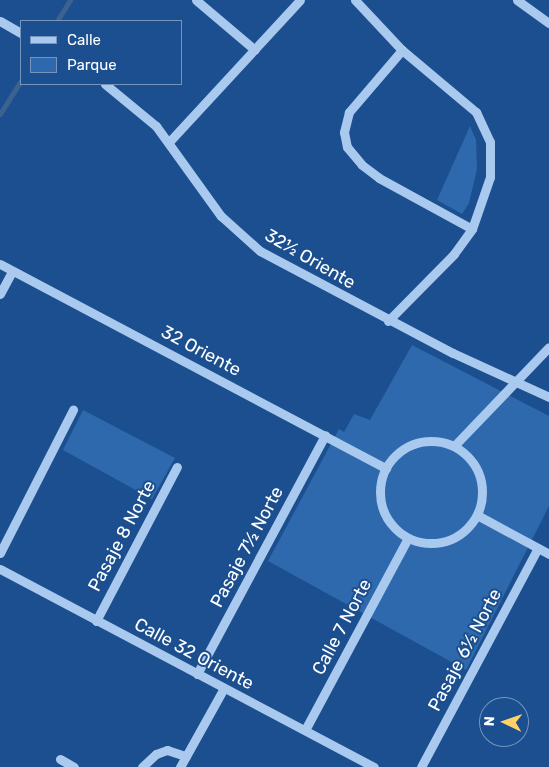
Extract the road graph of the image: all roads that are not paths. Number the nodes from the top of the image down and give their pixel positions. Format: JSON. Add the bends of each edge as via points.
{"nodes":[{"id":1,"x":196,"y":0,"type":"edge"},
{"id":2,"x":300,"y":0,"type":"edge"},
{"id":3,"x":355,"y":0,"type":"edge"},
{"id":4,"x":517,"y":0,"type":"edge"},
{"id":5,"x":0,"y":21,"type":"edge"},
{"id":6,"x":549,"y":23,"type":"edge"},
{"id":7,"x":20,"y":32,"type":"edge"},
{"id":8,"x":255,"y":50,"type":"junction"},
{"id":9,"x":402,"y":50,"type":"junction"},
{"id":10,"x":105,"y":85,"type":"edge"},
{"id":11,"x":169,"y":142,"type":"junction"},
{"id":12,"x":472,"y":229,"type":"junction"},
{"id":13,"x":0,"y":264,"type":"edge"},
{"id":14,"x":12,"y":271,"type":"junction"},
{"id":15,"x":0,"y":294,"type":"edge"},
{"id":16,"x":388,"y":320,"type":"junction"},
{"id":17,"x":549,"y":346,"type":"edge"},
{"id":18,"x":515,"y":382,"type":"junction"},
{"id":19,"x":549,"y":397,"type":"edge"},
{"id":20,"x":73,"y":410,"type":"dead end"},
{"id":21,"x":325,"y":435,"type":"junction"},
{"id":22,"x":454,"y":446,"type":"junction"},
{"id":23,"x":177,"y":467,"type":"dead end"},
{"id":24,"x":386,"y":468,"type":"junction"},
{"id":25,"x":477,"y":515,"type":"junction"},
{"id":26,"x":408,"y":538,"type":"junction"},
{"id":27,"x":538,"y":548,"type":"junction"},
{"id":28,"x":0,"y":552,"type":"edge"},
{"id":29,"x":549,"y":554,"type":"edge"},
{"id":30,"x":0,"y":569,"type":"edge"},
{"id":31,"x":96,"y":621,"type":"junction"},
{"id":32,"x":198,"y":674,"type":"junction"},
{"id":33,"x":224,"y":688,"type":"junction"},
{"id":34,"x":305,"y":730,"type":"junction"},
{"id":35,"x":186,"y":756,"type":"junction"},
{"id":36,"x":60,"y":758,"type":"dead end"},
{"id":37,"x":74,"y":767,"type":"edge"},
{"id":38,"x":142,"y":767,"type":"edge"},
{"id":39,"x":180,"y":767,"type":"edge"},
{"id":40,"x":374,"y":767,"type":"edge"},
{"id":41,"x":421,"y":767,"type":"edge"}],
"edges":[{"from":1,"to":8,"type":"street"},
{"from":2,"to":8,"type":"street"},
{"from":3,"to":9,"type":"street"},
{"from":4,"to":6,"type":"street"},
{"from":5,"to":7,"type":"street"},
{"from":8,"to":11,"type":"street"},
{"from":9,"to":12,"type":"street","via":[[472,108],[487,130],[490,177]]},
{"from":9,"to":12,"type":"street","via":[[352,106],[344,123],[344,136],[350,152],[370,172]]},
{"from":10,"to":11,"type":"street","name":"32½ Oriente","via":[[141,111]]},
{"from":11,"to":16,"type":"street","name":"32½ Oriente","via":[[211,203],[246,239],[276,262]]},
{"from":12,"to":16,"type":"street","via":[[454,254],[405,307]]},
{"from":13,"to":14,"type":"street","name":"32 Oriente"},
{"from":14,"to":15,"type":"street"},
{"from":14,"to":21,"type":"street","name":"32 Oriente"},
{"from":16,"to":18,"type":"street","name":"32½ Oriente"},
{"from":17,"to":18,"type":"street"},
{"from":18,"to":19,"type":"street","name":"32½ Oriente"},
{"from":18,"to":22,"type":"street"},
{"from":20,"to":28,"type":"street"},
{"from":21,"to":24,"type":"street","name":"32 Oriente"},
{"from":21,"to":32,"type":"street","name":"Pasaje 7½ Norte"},
{"from":22,"to":24,"type":"street","via":[[435,441],[416,443],[398,453]]},
{"from":22,"to":25,"type":"street","via":[[472,460],[482,481],[482,499]]},
{"from":23,"to":31,"type":"street","name":"Pasaje 8 Norte"},
{"from":24,"to":26,"type":"street","via":[[380,494],[382,508],[397,530]]},
{"from":25,"to":26,"type":"street","via":[[462,533],[452,539],[430,544]]},
{"from":25,"to":27,"type":"street"},
{"from":26,"to":34,"type":"street","name":"Calle 7 Norte"},
{"from":27,"to":29,"type":"street"},
{"from":27,"to":41,"type":"street","name":"Pasaje 6½ Norte"},
{"from":30,"to":31,"type":"street","name":"Calle 32 Oriente"},
{"from":31,"to":32,"type":"street","name":"Calle 32 Oriente"},
{"from":32,"to":33,"type":"street","name":"Calle 32 Oriente"},
{"from":33,"to":34,"type":"street","name":"Calle 32 Oriente"},
{"from":33,"to":35,"type":"street"},
{"from":34,"to":40,"type":"street","name":"Calle 32 Oriente"},
{"from":35,"to":38,"type":"street","via":[[167,750],[156,754]]},
{"from":35,"to":39,"type":"street"},
{"from":36,"to":37,"type":"street"}]}
